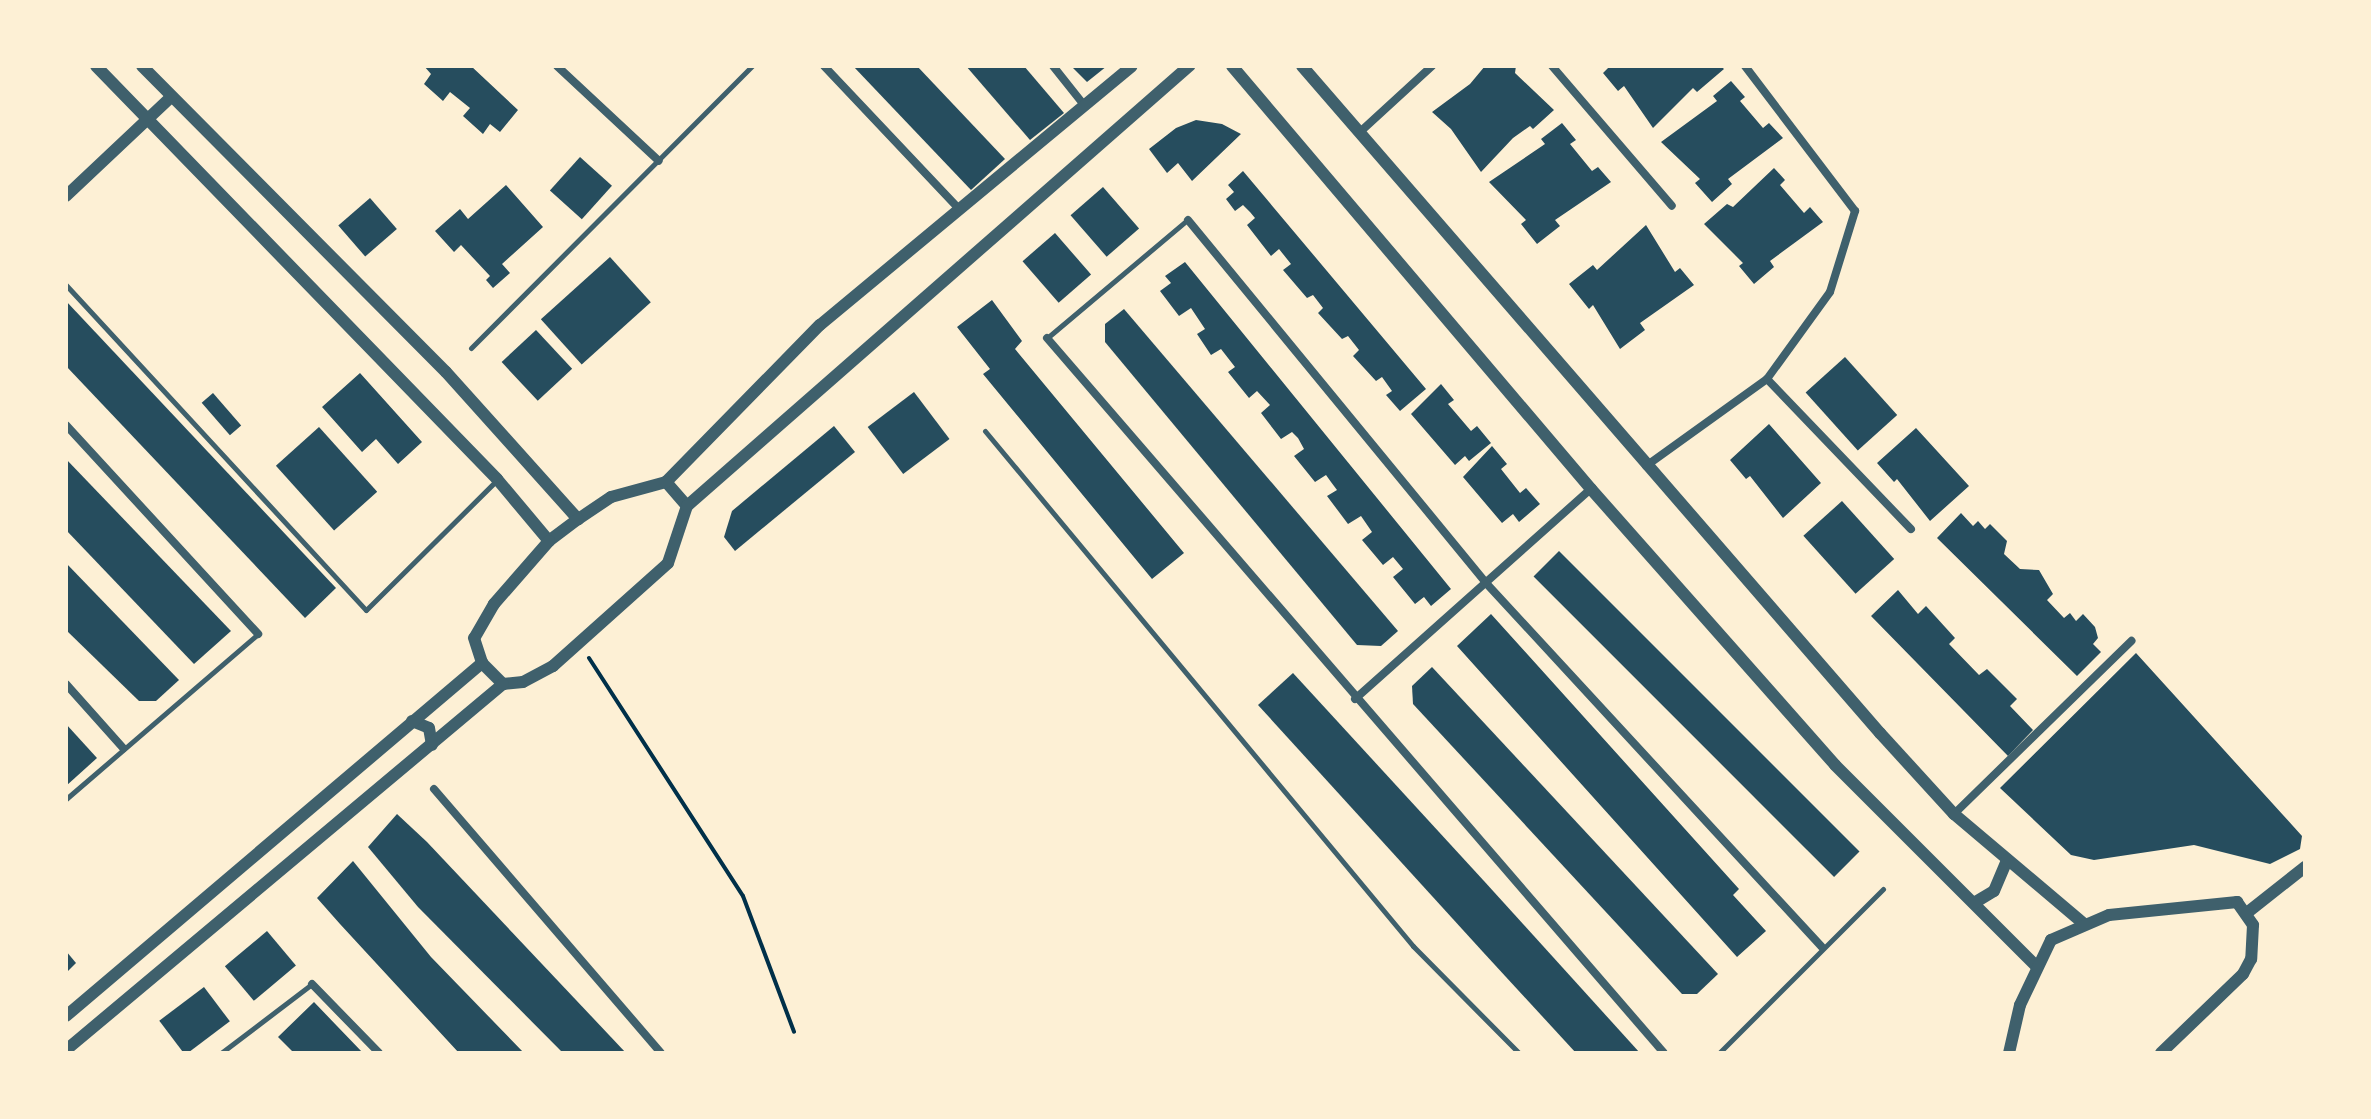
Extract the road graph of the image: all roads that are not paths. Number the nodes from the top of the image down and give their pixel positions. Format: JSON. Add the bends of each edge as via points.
{"nodes":[{"id":1,"x":96,"y":66,"type":"edge"},
{"id":2,"x":142,"y":66,"type":"edge"},
{"id":3,"x":557,"y":66,"type":"edge"},
{"id":4,"x":752,"y":66,"type":"edge"},
{"id":5,"x":824,"y":66,"type":"edge"},
{"id":6,"x":1053,"y":66,"type":"edge"},
{"id":7,"x":1132,"y":66,"type":"edge"},
{"id":8,"x":1189,"y":66,"type":"edge"},
{"id":9,"x":1232,"y":66,"type":"edge"},
{"id":10,"x":1302,"y":66,"type":"edge"},
{"id":11,"x":1432,"y":66,"type":"edge"},
{"id":12,"x":1552,"y":66,"type":"edge"},
{"id":13,"x":1745,"y":66,"type":"edge"},
{"id":14,"x":171,"y":97,"type":"junction"},
{"id":15,"x":1084,"y":105,"type":"junction"},
{"id":16,"x":148,"y":121,"type":"junction"},
{"id":17,"x":1360,"y":132,"type":"junction"},
{"id":18,"x":659,"y":161,"type":"junction"},
{"id":19,"x":66,"y":196,"type":"edge"},
{"id":20,"x":1672,"y":206,"type":"dead end"},
{"id":21,"x":959,"y":209,"type":"junction"},
{"id":22,"x":1188,"y":220,"type":"joint"},
{"id":23,"x":66,"y":285,"type":"edge"},
{"id":24,"x":1047,"y":338,"type":"joint"},
{"id":25,"x":471,"y":348,"type":"dead end"},
{"id":26,"x":1767,"y":379,"type":"junction"},
{"id":27,"x":66,"y":425,"type":"edge"},
{"id":28,"x":985,"y":431,"type":"dead end"},
{"id":29,"x":1645,"y":467,"type":"junction"},
{"id":30,"x":497,"y":479,"type":"junction"},
{"id":31,"x":666,"y":482,"type":"junction"},
{"id":32,"x":1591,"y":489,"type":"junction"},
{"id":33,"x":687,"y":506,"type":"junction"},
{"id":34,"x":578,"y":519,"type":"junction"},
{"id":35,"x":1911,"y":529,"type":"dead end"},
{"id":36,"x":549,"y":541,"type":"junction"},
{"id":37,"x":1486,"y":583,"type":"junction"},
{"id":38,"x":258,"y":634,"type":"joint"},
{"id":39,"x":2131,"y":641,"type":"dead end"},
{"id":40,"x":482,"y":663,"type":"junction"},
{"id":41,"x":66,"y":684,"type":"edge"},
{"id":42,"x":503,"y":684,"type":"junction"},
{"id":43,"x":1355,"y":699,"type":"junction"},
{"id":44,"x":412,"y":721,"type":"junction"},
{"id":45,"x":432,"y":745,"type":"junction"},
{"id":46,"x":123,"y":748,"type":"junction"},
{"id":47,"x":434,"y":789,"type":"dead end"},
{"id":48,"x":66,"y":799,"type":"edge"},
{"id":49,"x":1954,"y":814,"type":"junction"},
{"id":50,"x":2007,"y":860,"type":"junction"},
{"id":51,"x":2305,"y":867,"type":"edge"},
{"id":52,"x":1883,"y":889,"type":"dead end"},
{"id":53,"x":1974,"y":903,"type":"junction"},
{"id":54,"x":2248,"y":912,"type":"junction"},
{"id":55,"x":2083,"y":923,"type":"junction"},
{"id":56,"x":1822,"y":947,"type":"junction"},
{"id":57,"x":2036,"y":966,"type":"junction"},
{"id":58,"x":312,"y":984,"type":"joint"},
{"id":59,"x":66,"y":1016,"type":"edge"},
{"id":60,"x":66,"y":1050,"type":"edge"},
{"id":61,"x":221,"y":1053,"type":"edge"},
{"id":62,"x":379,"y":1053,"type":"edge"},
{"id":63,"x":661,"y":1053,"type":"edge"},
{"id":64,"x":1519,"y":1053,"type":"edge"},
{"id":65,"x":1664,"y":1053,"type":"edge"},
{"id":66,"x":1719,"y":1053,"type":"edge"},
{"id":67,"x":2009,"y":1053,"type":"edge"},
{"id":68,"x":2161,"y":1053,"type":"edge"}],
"edges":[{"from":1,"to":16,"type":"street"},
{"from":2,"to":14,"type":"street"},
{"from":3,"to":18,"type":"street"},
{"from":4,"to":18,"type":"lane"},
{"from":5,"to":21,"type":"street"},
{"from":6,"to":15,"type":"street"},
{"from":7,"to":15,"type":"street"},
{"from":8,"to":33,"type":"street"},
{"from":9,"to":32,"type":"street"},
{"from":10,"to":17,"type":"street"},
{"from":11,"to":17,"type":"street"},
{"from":12,"to":20,"type":"street"},
{"from":13,"to":26,"type":"street","via":[[1855,211],[1830,292]]},
{"from":14,"to":16,"type":"street"},
{"from":14,"to":34,"type":"street","via":[[446,372]]},
{"from":15,"to":21,"type":"street"},
{"from":16,"to":19,"type":"street"},
{"from":16,"to":30,"type":"street"},
{"from":17,"to":29,"type":"street"},
{"from":18,"to":25,"type":"lane"},
{"from":21,"to":31,"type":"street","via":[[820,325]]},
{"from":22,"to":24,"type":"lane"},
{"from":22,"to":37,"type":"street"},
{"from":23,"to":30,"type":"lane","via":[[366,610]]},
{"from":24,"to":43,"type":"street"},
{"from":26,"to":29,"type":"street"},
{"from":26,"to":35,"type":"street"},
{"from":27,"to":38,"type":"street"},
{"from":28,"to":64,"type":"lane","via":[[1413,946]]},
{"from":29,"to":49,"type":"street"},
{"from":30,"to":36,"type":"street"},
{"from":31,"to":33,"type":"street"},
{"from":31,"to":34,"type":"street","via":[[611,497]]},
{"from":32,"to":37,"type":"street"},
{"from":32,"to":53,"type":"street","via":[[1835,765]]},
{"from":33,"to":42,"type":"street","via":[[668,563],[543,671],[523,682]]},
{"from":34,"to":36,"type":"street"},
{"from":36,"to":40,"type":"street","via":[[494,604],[474,638]]},
{"from":37,"to":43,"type":"street"},
{"from":37,"to":56,"type":"street"},
{"from":38,"to":46,"type":"lane"},
{"from":39,"to":49,"type":"street"},
{"from":40,"to":42,"type":"street"},
{"from":40,"to":44,"type":"street"},
{"from":41,"to":46,"type":"street"},
{"from":42,"to":45,"type":"street"},
{"from":43,"to":65,"type":"street"},
{"from":44,"to":45,"type":"street","via":[[429,728]]},
{"from":44,"to":59,"type":"street"},
{"from":45,"to":60,"type":"street"},
{"from":46,"to":48,"type":"lane"},
{"from":47,"to":63,"type":"street"},
{"from":49,"to":50,"type":"street"},
{"from":50,"to":53,"type":"street","via":[[1994,891]]},
{"from":50,"to":55,"type":"street"},
{"from":51,"to":54,"type":"street"},
{"from":52,"to":56,"type":"lane"},
{"from":53,"to":57,"type":"street"},
{"from":54,"to":55,"type":"street","via":[[2237,902]]},
{"from":54,"to":68,"type":"street","via":[[2254,944],[2243,974]]},
{"from":55,"to":57,"type":"street","via":[[2051,940]]},
{"from":56,"to":66,"type":"lane"},
{"from":57,"to":67,"type":"street","via":[[2009,1038]]},
{"from":58,"to":61,"type":"lane"},
{"from":58,"to":62,"type":"street"}]}
